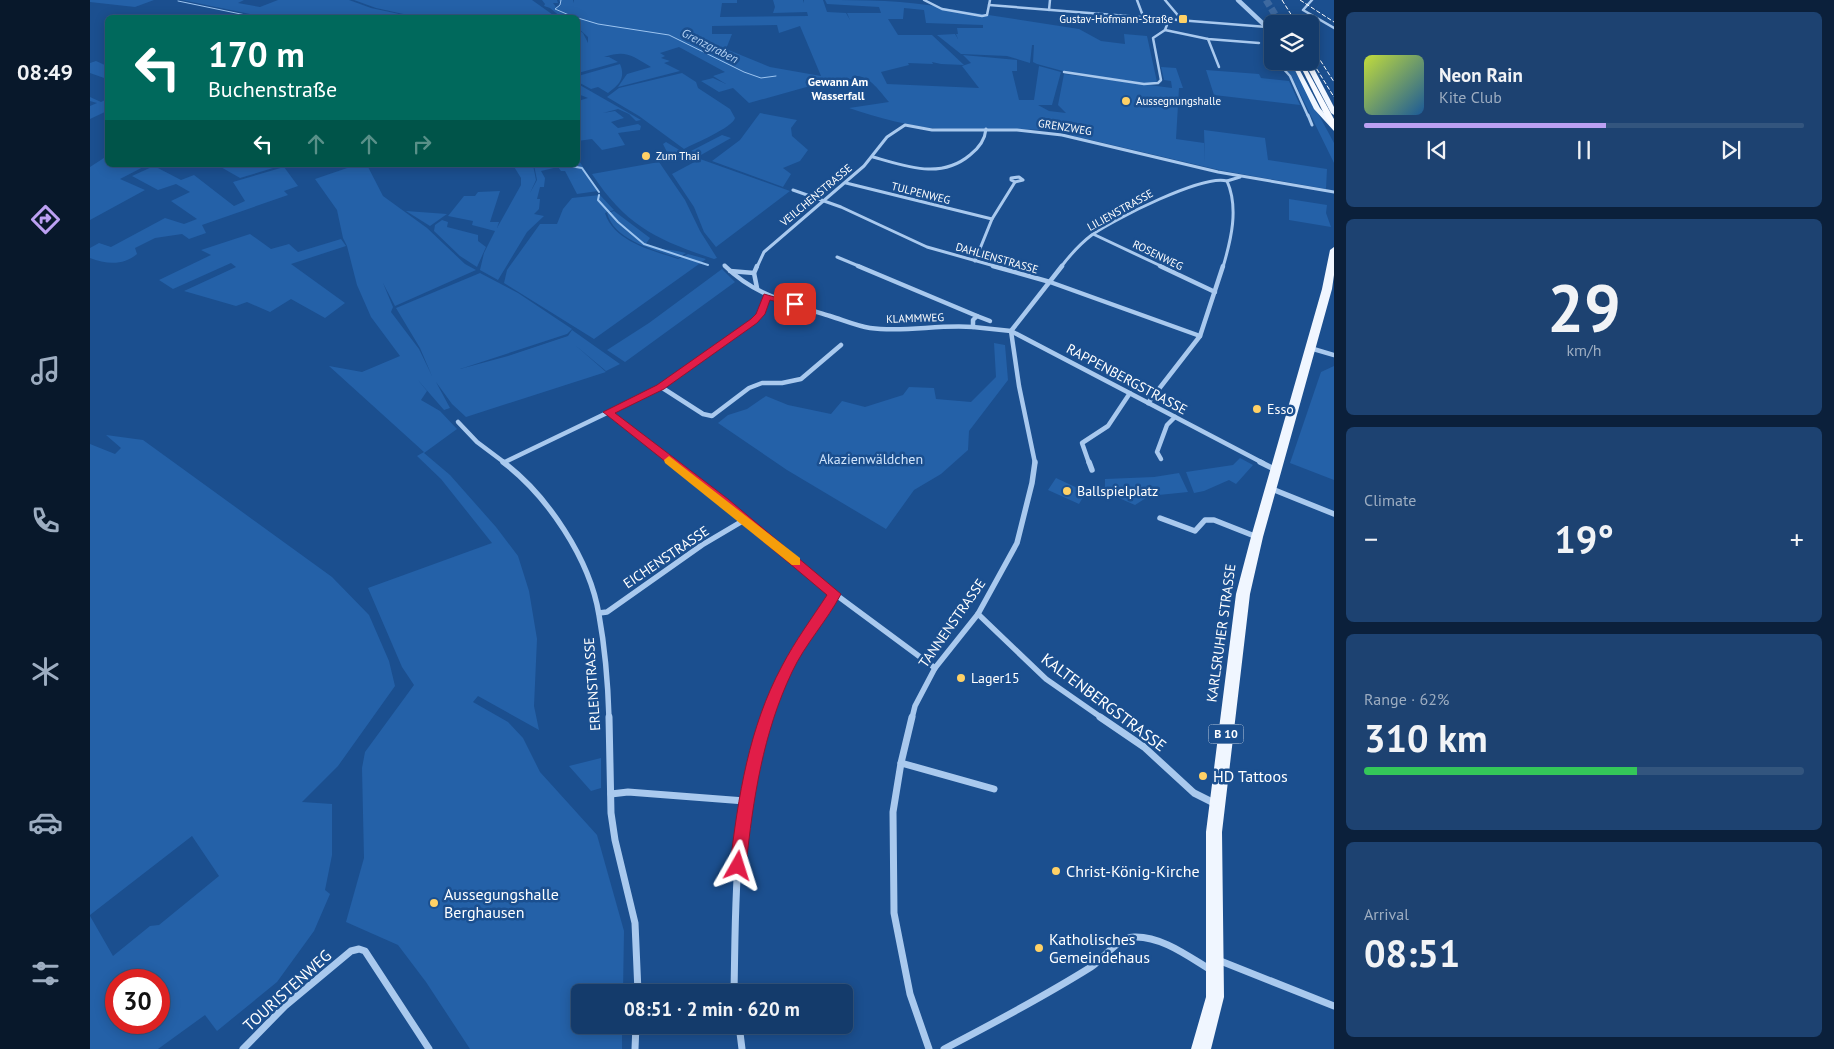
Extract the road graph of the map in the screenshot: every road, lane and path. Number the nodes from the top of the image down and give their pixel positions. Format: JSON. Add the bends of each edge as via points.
{"nodes":[{"id":1,"x":924,"y":0,"type":"edge"},
{"id":2,"x":990,"y":0,"type":"edge"},
{"id":3,"x":1050,"y":0,"type":"edge"},
{"id":4,"x":1137,"y":0,"type":"edge"},
{"id":5,"x":1165,"y":0,"type":"edge"},
{"id":6,"x":1238,"y":0,"type":"edge"},
{"id":7,"x":1312,"y":0,"type":"edge"},
{"id":8,"x":989,"y":5,"type":"junction"},
{"id":9,"x":1049,"y":10,"type":"junction"},
{"id":10,"x":1143,"y":16,"type":"junction"},
{"id":11,"x":1181,"y":19,"type":"junction"},
{"id":12,"x":1264,"y":24,"type":"edge"},
{"id":13,"x":1264,"y":27,"type":"edge"},
{"id":14,"x":1334,"y":28,"type":"edge"},
{"id":15,"x":1165,"y":30,"type":"junction"},
{"id":16,"x":1208,"y":38,"type":"junction"},
{"id":17,"x":1260,"y":43,"type":"dead end"},
{"id":18,"x":1219,"y":67,"type":"dead end"},
{"id":19,"x":1284,"y":70,"type":"edge"},
{"id":20,"x":1297,"y":70,"type":"edge"},
{"id":21,"x":1308,"y":70,"type":"edge"},
{"id":22,"x":1309,"y":70,"type":"edge"},
{"id":23,"x":1064,"y":72,"type":"dead end"},
{"id":24,"x":1334,"y":113,"type":"edge"},
{"id":25,"x":905,"y":125,"type":"joint"},
{"id":26,"x":1312,"y":125,"type":"dead end"},
{"id":27,"x":1334,"y":128,"type":"edge"},
{"id":28,"x":986,"y":129,"type":"junction"},
{"id":29,"x":873,"y":158,"type":"junction"},
{"id":30,"x":1218,"y":172,"type":"junction"},
{"id":31,"x":1242,"y":176,"type":"junction"},
{"id":32,"x":1220,"y":179,"type":"junction"},
{"id":33,"x":1227,"y":181,"type":"junction"},
{"id":34,"x":1015,"y":182,"type":"dead end"},
{"id":35,"x":846,"y":183,"type":"junction"},
{"id":36,"x":793,"y":190,"type":"dead end"},
{"id":37,"x":1334,"y":192,"type":"edge"},
{"id":38,"x":823,"y":201,"type":"junction"},
{"id":39,"x":992,"y":219,"type":"junction"},
{"id":40,"x":1093,"y":234,"type":"junction"},
{"id":41,"x":1334,"y":250,"type":"edge"},
{"id":42,"x":837,"y":258,"type":"dead end"},
{"id":43,"x":976,"y":261,"type":"junction"},
{"id":44,"x":724,"y":265,"type":"dead end"},
{"id":45,"x":730,"y":271,"type":"junction"},
{"id":46,"x":754,"y":273,"type":"junction"},
{"id":47,"x":1050,"y":282,"type":"junction"},
{"id":48,"x":756,"y":288,"type":"junction"},
{"id":49,"x":1215,"y":292,"type":"junction"},
{"id":50,"x":767,"y":296,"type":"junction"},
{"id":51,"x":977,"y":316,"type":"junction"},
{"id":52,"x":990,"y":322,"type":"dead end"},
{"id":53,"x":973,"y":327,"type":"junction"},
{"id":54,"x":1011,"y":331,"type":"junction"},
{"id":55,"x":1200,"y":336,"type":"junction"},
{"id":56,"x":841,"y":345,"type":"dead end"},
{"id":57,"x":1310,"y":348,"type":"junction"},
{"id":58,"x":1334,"y":355,"type":"edge"},
{"id":59,"x":661,"y":387,"type":"junction"},
{"id":60,"x":1130,"y":393,"type":"junction"},
{"id":61,"x":1148,"y":403,"type":"junction"},
{"id":62,"x":608,"y":412,"type":"junction"},
{"id":63,"x":1175,"y":417,"type":"junction"},
{"id":64,"x":458,"y":422,"type":"dead end"},
{"id":65,"x":1161,"y":459,"type":"dead end"},
{"id":66,"x":504,"y":462,"type":"junction"},
{"id":67,"x":1092,"y":470,"type":"dead end"},
{"id":68,"x":1277,"y":471,"type":"junction"},
{"id":69,"x":1272,"y":489,"type":"junction"},
{"id":70,"x":1334,"y":514,"type":"edge"},
{"id":71,"x":1160,"y":518,"type":"dead end"},
{"id":72,"x":746,"y":519,"type":"junction"},
{"id":73,"x":1257,"y":537,"type":"junction"},
{"id":74,"x":835,"y":594,"type":"junction"},
{"id":75,"x":599,"y":613,"type":"junction"},
{"id":76,"x":978,"y":614,"type":"junction"},
{"id":77,"x":935,"y":668,"type":"junction"},
{"id":78,"x":901,"y":763,"type":"junction"},
{"id":79,"x":994,"y":789,"type":"dead end"},
{"id":80,"x":611,"y":794,"type":"junction"},
{"id":81,"x":745,"y":800,"type":"junction"},
{"id":82,"x":1217,"y":805,"type":"junction"},
{"id":83,"x":1216,"y":966,"type":"junction"},
{"id":84,"x":638,"y":984,"type":"edge"},
{"id":85,"x":734,"y":984,"type":"edge"},
{"id":86,"x":1334,"y":1006,"type":"edge"},
{"id":87,"x":636,"y":1034,"type":"edge"},
{"id":88,"x":740,"y":1034,"type":"edge"},
{"id":89,"x":243,"y":1049,"type":"edge"},
{"id":90,"x":429,"y":1049,"type":"edge"},
{"id":91,"x":635,"y":1049,"type":"edge"},
{"id":92,"x":742,"y":1049,"type":"edge"},
{"id":93,"x":929,"y":1049,"type":"edge"},
{"id":94,"x":944,"y":1049,"type":"edge"},
{"id":95,"x":1201,"y":1049,"type":"edge"}],
"edges":[{"from":1,"to":8,"type":"street","via":[[942,9],[982,16],[988,13]]},
{"from":2,"to":8,"type":"street"},
{"from":3,"to":9,"type":"street"},
{"from":4,"to":10,"type":"street"},
{"from":5,"to":11,"type":"street"},
{"from":6,"to":12,"type":"street"},
{"from":7,"to":14,"type":"street","via":[[1302,8],[1304,11]]},
{"from":8,"to":9,"type":"street"},
{"from":9,"to":10,"type":"street"},
{"from":10,"to":11,"type":"street"},
{"from":11,"to":13,"type":"street"},
{"from":11,"to":15,"type":"street","via":[[1168,22]]},
{"from":15,"to":16,"type":"street"},
{"from":15,"to":23,"type":"street","via":[[1153,38],[1161,80],[1156,84]]},
{"from":16,"to":17,"type":"street"},
{"from":16,"to":18,"type":"street"},
{"from":19,"to":26,"type":"street","via":[[1290,76]]},
{"from":20,"to":27,"type":"main road","via":[[1317,109]]},
{"from":21,"to":27,"type":"highway"},
{"from":22,"to":24,"type":"main road"},
{"from":25,"to":28,"type":"street","name":"GRENZWEG","via":[[932,130]]},
{"from":25,"to":29,"type":"street","name":"VEILCHENSTRASSE","via":[[887,137]]},
{"from":28,"to":29,"type":"street","via":[[983,142],[972,155],[944,171]]},
{"from":28,"to":30,"type":"street","name":"GRENZWEG","via":[[1074,136]]},
{"from":29,"to":35,"type":"street","name":"VEILCHENSTRASSE"},
{"from":30,"to":31,"type":"street","name":"GRENZWEG"},
{"from":30,"to":32,"type":"street"},
{"from":31,"to":33,"type":"street"},
{"from":31,"to":37,"type":"street","name":"GRENZWEG"},
{"from":32,"to":33,"type":"street"},
{"from":32,"to":40,"type":"street","name":"LILIENSTRASSE","via":[[1175,191]]},
{"from":33,"to":49,"type":"street","via":[[1231,190],[1232,234]]},
{"from":34,"to":39,"type":"street"},
{"from":35,"to":38,"type":"street","name":"VEILCHENSTRASSE"},
{"from":35,"to":39,"type":"street","name":"TULPENWEG"},
{"from":36,"to":38,"type":"street","name":"DAHLIENSTRASSE"},
{"from":38,"to":43,"type":"street","name":"DAHLIENSTRASSE","via":[[927,248]]},
{"from":38,"to":46,"type":"street","name":"VEILCHENSTRASSE","via":[[773,242],[758,261]]},
{"from":39,"to":43,"type":"street"},
{"from":40,"to":47,"type":"street","name":"LILIENSTRASSE","via":[[1073,252]]},
{"from":40,"to":49,"type":"street","name":"ROSENWEG"},
{"from":41,"to":57,"type":"main road","number":"B 10","via":[[1332,272]]},
{"from":42,"to":51,"type":"street"},
{"from":43,"to":47,"type":"street","name":"DAHLIENSTRASSE"},
{"from":44,"to":45,"type":"street","name":"KLAMMWEG"},
{"from":45,"to":46,"type":"street"},
{"from":45,"to":48,"type":"street","name":"KLAMMWEG","via":[[740,282]]},
{"from":46,"to":48,"type":"street"},
{"from":47,"to":54,"type":"street","name":"LILIENSTRASSE"},
{"from":47,"to":55,"type":"street","name":"DAHLIENSTRASSE"},
{"from":48,"to":50,"type":"street","name":"KLAMMWEG"},
{"from":49,"to":55,"type":"street"},
{"from":50,"to":53,"type":"street","name":"KLAMMWEG","via":[[869,328]]},
{"from":50,"to":59,"type":"street","via":[[754,321]]},
{"from":51,"to":52,"type":"street"},
{"from":51,"to":53,"type":"street"},
{"from":53,"to":54,"type":"street","name":"RAPPENBERGSTRASSE"},
{"from":54,"to":60,"type":"street","name":"RAPPENBERGSTRASSE"},
{"from":54,"to":76,"type":"street","name":"TANNENSTRASSE","via":[[1035,466],[1017,543]]},
{"from":55,"to":61,"type":"street"},
{"from":56,"to":59,"type":"street","via":[[801,379],[749,388],[716,414],[708,416]]},
{"from":57,"to":58,"type":"street"},
{"from":57,"to":68,"type":"main road","name":"KARLSRUHER STRASSE","number":"B 10"},
{"from":59,"to":62,"type":"street"},
{"from":60,"to":61,"type":"street","name":"RAPPENBERGSTRASSE"},
{"from":60,"to":67,"type":"street","via":[[1123,399],[1108,428],[1086,437],[1082,443]]},
{"from":61,"to":63,"type":"street","name":"RAPPENBERGSTRASSE"},
{"from":62,"to":66,"type":"street"},
{"from":62,"to":72,"type":"street"},
{"from":63,"to":65,"type":"street","via":[[1167,425],[1157,452]]},
{"from":63,"to":68,"type":"street","name":"RAPPENBERGSTRASSE"},
{"from":64,"to":66,"type":"street","name":"ERLENSTRASSE","via":[[477,442]]},
{"from":66,"to":75,"type":"street","name":"ERLENSTRASSE","via":[[524,478],[546,503],[581,560]]},
{"from":68,"to":69,"type":"main road","name":"KARLSRUHER STRASSE","number":"B 10"},
{"from":69,"to":70,"type":"street"},
{"from":69,"to":73,"type":"main road","name":"KARLSRUHER STRASSE","number":"B 10"},
{"from":71,"to":73,"type":"street","via":[[1195,531],[1210,519]]},
{"from":72,"to":74,"type":"street"},
{"from":72,"to":75,"type":"street","name":"EICHENSTRASSE","via":[[702,545],[607,612]]},
{"from":73,"to":82,"type":"main road","name":"KARLSRUHER STRASSE","number":"B 10","via":[[1243,594]]},
{"from":74,"to":77,"type":"street"},
{"from":74,"to":81,"type":"street","via":[[787,669],[762,734]]},
{"from":75,"to":80,"type":"street","name":"ERLENSTRASSE","via":[[608,695]]},
{"from":76,"to":77,"type":"street","name":"TANNENSTRASSE"},
{"from":76,"to":82,"type":"street","name":"KALTENBERGSTRASSE","via":[[1046,679],[1144,747],[1194,793]]},
{"from":77,"to":78,"type":"street","name":"TANNENSTRASSE","via":[[915,706]]},
{"from":78,"to":79,"type":"street"},
{"from":78,"to":93,"type":"street","name":"TANNENSTRASSE","via":[[893,812],[894,913],[910,994]]},
{"from":80,"to":81,"type":"street","via":[[628,792]]},
{"from":80,"to":84,"type":"street","name":"ERLENSTRASSE","via":[[615,840],[635,923]]},
{"from":81,"to":85,"type":"street","via":[[736,882]]},
{"from":82,"to":83,"type":"main road","name":"KARLSRUHER STRASSE","number":"B 10","via":[[1214,881]]},
{"from":83,"to":86,"type":"street"},
{"from":83,"to":94,"type":"street","via":[[1166,946],[1137,937],[1129,938],[1100,961],[1037,1001]]},
{"from":83,"to":95,"type":"main road","name":"KARLSRUHER STRASSE","number":"B 10","via":[[1215,997]]},
{"from":87,"to":91,"type":"street"},
{"from":88,"to":92,"type":"street"},
{"from":89,"to":90,"type":"street","name":"TOURISTENWEG","via":[[285,1006],[351,951],[359,948],[366,950]]}]}
